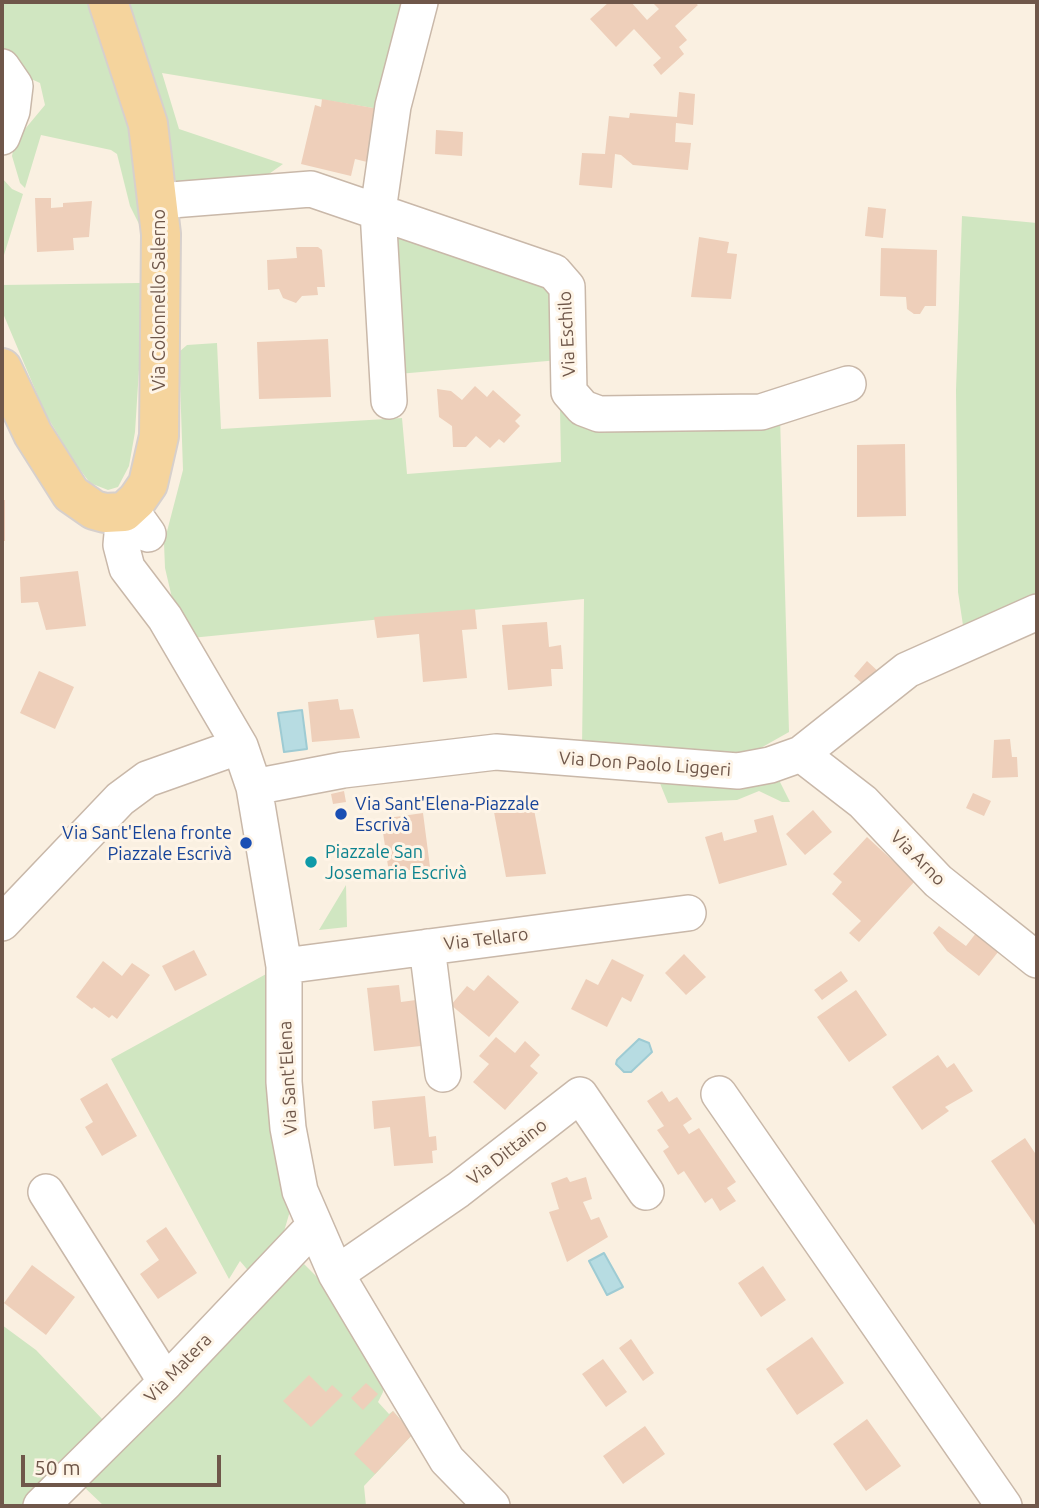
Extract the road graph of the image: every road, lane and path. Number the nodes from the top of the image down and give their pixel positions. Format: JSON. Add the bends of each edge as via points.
{"nodes":[{"id":1,"x":108,"y":2,"type":"edge"},
{"id":2,"x":420,"y":2,"type":"edge"},
{"id":3,"x":2,"y":67,"type":"edge"},
{"id":4,"x":2,"y":137,"type":"edge"},
{"id":5,"x":159,"y":201,"type":"junction"},
{"id":6,"x":378,"y":211,"type":"junction"},
{"id":7,"x":2,"y":368,"type":"edge"},
{"id":8,"x":848,"y":384,"type":"dead end"},
{"id":9,"x":389,"y":401,"type":"dead end"},
{"id":10,"x":71,"y":494,"type":"junction"},
{"id":11,"x":136,"y":523,"type":"junction"},
{"id":12,"x":127,"y":568,"type":"junction"},
{"id":13,"x":1037,"y":612,"type":"edge"},
{"id":14,"x":165,"y":618,"type":"junction"},
{"id":15,"x":240,"y":746,"type":"junction"},
{"id":16,"x":801,"y":754,"type":"junction"},
{"id":17,"x":254,"y":787,"type":"junction"},
{"id":18,"x":688,"y":914,"type":"dead end"},
{"id":19,"x":2,"y":923,"type":"edge"},
{"id":20,"x":427,"y":947,"type":"junction"},
{"id":21,"x":1037,"y":960,"type":"edge"},
{"id":22,"x":284,"y":965,"type":"junction"},
{"id":23,"x":443,"y":1074,"type":"dead end"},
{"id":24,"x":719,"y":1094,"type":"dead end"},
{"id":25,"x":46,"y":1192,"type":"dead end"},
{"id":26,"x":646,"y":1192,"type":"dead end"},
{"id":27,"x":313,"y":1227,"type":"junction"},
{"id":28,"x":336,"y":1274,"type":"junction"},
{"id":29,"x":166,"y":1382,"type":"junction"},
{"id":30,"x":41,"y":1506,"type":"edge"},
{"id":31,"x":492,"y":1506,"type":"edge"},
{"id":32,"x":1004,"y":1506,"type":"edge"}],
"edges":[{"from":1,"to":5,"type":"main road","name":"Via Colonnello Salerno","via":[[148,124]]},
{"from":2,"to":6,"type":"street","via":[[393,106]]},
{"from":3,"to":4,"type":"street","via":[[15,86]]},
{"from":5,"to":6,"type":"street","name":"Via Eschilo","via":[[311,189]]},
{"from":5,"to":11,"type":"main road","name":"Via Colonnello Salerno","via":[[159,436]]},
{"from":6,"to":8,"type":"street","name":"Via Eschilo","via":[[554,272],[568,287],[569,392],[583,408],[598,414],[761,412]]},
{"from":6,"to":9,"type":"street"},
{"from":7,"to":10,"type":"main road","via":[[33,434]]},
{"from":10,"to":11,"type":"main road","via":[[93,510]]},
{"from":10,"to":12,"type":"street"},
{"from":11,"to":12,"type":"street","via":[[121,545]]},
{"from":11,"to":14,"type":"street"},
{"from":12,"to":14,"type":"street"},
{"from":13,"to":16,"type":"street","name":"Via Don Paolo Liggeri","via":[[907,670]]},
{"from":14,"to":15,"type":"street","name":"Via Sant'Elena"},
{"from":15,"to":17,"type":"street","name":"Via Sant'Elena"},
{"from":15,"to":19,"type":"street","via":[[147,779],[120,799]]},
{"from":16,"to":17,"type":"street","name":"Via Don Paolo Liggeri","via":[[738,771],[496,752],[343,770]]},
{"from":16,"to":21,"type":"street","name":"Via Arno","via":[[863,802],[938,881]]},
{"from":17,"to":22,"type":"street","name":"Via Sant'Elena"},
{"from":18,"to":20,"type":"street","name":"Via Tellaro"},
{"from":20,"to":22,"type":"street","name":"Via Tellaro"},
{"from":20,"to":23,"type":"street"},
{"from":22,"to":27,"type":"street","name":"Via Sant'Elena","via":[[288,1128],[300,1191]]},
{"from":24,"to":32,"type":"street"},
{"from":25,"to":29,"type":"street"},
{"from":26,"to":28,"type":"street","name":"Via Dittaino","via":[[580,1095],[458,1190]]},
{"from":27,"to":28,"type":"street","name":"Via Sant'Elena"},
{"from":27,"to":29,"type":"street","name":"Via Matera"},
{"from":28,"to":31,"type":"street","name":"Via Sant'Elena","via":[[447,1460]]},
{"from":29,"to":30,"type":"street","name":"Via Matera"}]}
